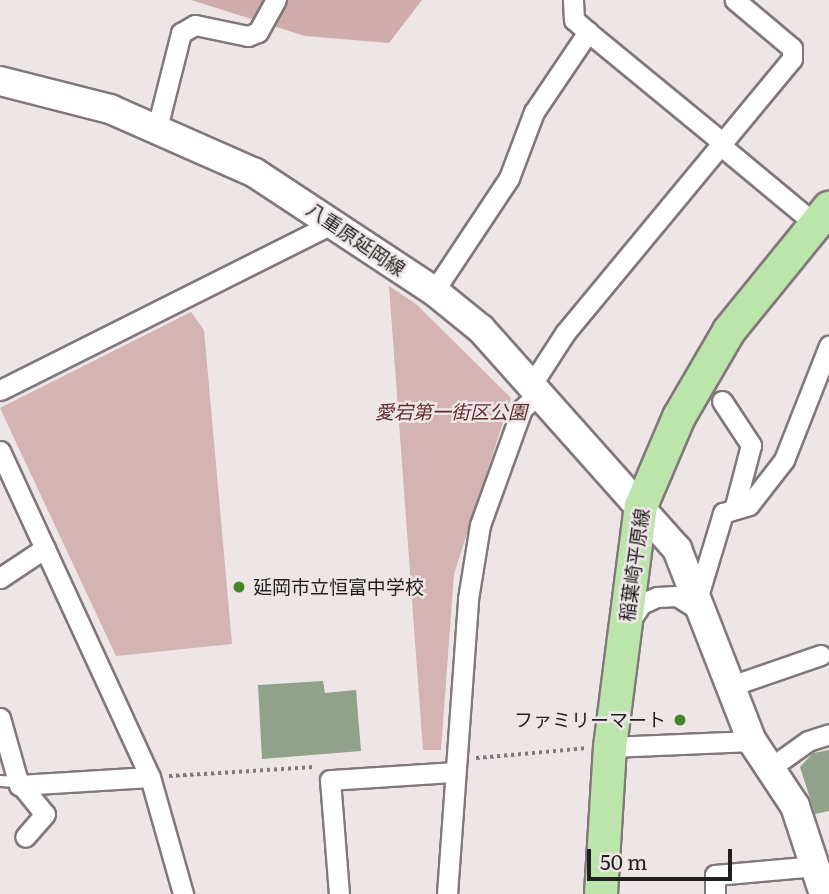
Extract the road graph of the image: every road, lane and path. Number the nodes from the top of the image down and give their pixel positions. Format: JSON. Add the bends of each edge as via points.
{"nodes":[{"id":1,"x":276,"y":0,"type":"edge"},
{"id":2,"x":573,"y":0,"type":"edge"},
{"id":3,"x":735,"y":0,"type":"edge"},
{"id":4,"x":588,"y":32,"type":"junction"},
{"id":5,"x":0,"y":81,"type":"edge"},
{"id":6,"x":157,"y":128,"type":"junction"},
{"id":7,"x":721,"y":144,"type":"junction"},
{"id":8,"x":822,"y":216,"type":"edge"},
{"id":9,"x":334,"y":223,"type":"junction"},
{"id":10,"x":434,"y":291,"type":"junction"},
{"id":11,"x":829,"y":346,"type":"edge"},
{"id":12,"x":536,"y":388,"type":"junction"},
{"id":13,"x":0,"y":390,"type":"edge"},
{"id":14,"x":722,"y":401,"type":"dead end"},
{"id":15,"x":0,"y":451,"type":"edge"},
{"id":16,"x":641,"y":506,"type":"junction"},
{"id":17,"x":736,"y":506,"type":"junction"},
{"id":18,"x":46,"y":548,"type":"junction"},
{"id":19,"x":0,"y":578,"type":"edge"},
{"id":20,"x":701,"y":605,"type":"junction"},
{"id":21,"x":623,"y":639,"type":"junction"},
{"id":22,"x":821,"y":655,"type":"dead end"},
{"id":23,"x":728,"y":687,"type":"junction"},
{"id":24,"x":0,"y":718,"type":"edge"},
{"id":25,"x":829,"y":734,"type":"edge"},
{"id":26,"x":752,"y":741,"type":"junction"},
{"id":27,"x":610,"y":747,"type":"junction"},
{"id":28,"x":454,"y":766,"type":"junction"},
{"id":29,"x":773,"y":766,"type":"junction"},
{"id":30,"x":330,"y":767,"type":"dead end"},
{"id":31,"x":150,"y":777,"type":"junction"},
{"id":32,"x":13,"y":783,"type":"edge"},
{"id":33,"x":25,"y":837,"type":"dead end"},
{"id":34,"x":816,"y":866,"type":"junction"},
{"id":35,"x":183,"y":894,"type":"edge"},
{"id":36,"x":339,"y":894,"type":"edge"},
{"id":37,"x":447,"y":894,"type":"edge"},
{"id":38,"x":601,"y":894,"type":"edge"},
{"id":39,"x":715,"y":894,"type":"edge"},
{"id":40,"x":824,"y":894,"type":"edge"}],
"edges":[{"from":1,"to":6,"type":"street","via":[[258,32],[248,36],[195,25],[181,33]]},
{"from":2,"to":4,"type":"street","via":[[575,20]]},
{"from":3,"to":7,"type":"street","via":[[792,48],[792,59]]},
{"from":4,"to":7,"type":"street"},
{"from":4,"to":10,"type":"street","via":[[534,112],[509,178]]},
{"from":5,"to":6,"type":"main road","name":"八重原延岡線","via":[[110,109]]},
{"from":6,"to":9,"type":"main road","name":"八重原延岡線","via":[[255,173]]},
{"from":7,"to":8,"type":"street"},
{"from":7,"to":12,"type":"street","via":[[565,333]]},
{"from":8,"to":16,"type":"main road","name":"稲葉崎平原線","via":[[729,331],[679,417]]},
{"from":9,"to":10,"type":"main road","name":"八重原延岡線"},
{"from":9,"to":13,"type":"street"},
{"from":10,"to":12,"type":"main road","name":"八重原延岡線","via":[[481,329]]},
{"from":11,"to":17,"type":"street","via":[[784,460],[749,505]]},
{"from":12,"to":16,"type":"main road","name":"八重原延岡線"},
{"from":12,"to":28,"type":"street","via":[[522,409],[480,525],[468,599]]},
{"from":14,"to":17,"type":"street","via":[[751,445]]},
{"from":15,"to":18,"type":"street"},
{"from":16,"to":20,"type":"main road","name":"八重原延岡線","via":[[677,550]]},
{"from":16,"to":21,"type":"main road","name":"稲葉崎平原線"},
{"from":17,"to":20,"type":"street","via":[[723,513]]},
{"from":18,"to":19,"type":"street"},
{"from":18,"to":31,"type":"street"},
{"from":20,"to":21,"type":"street","via":[[677,596],[657,597],[634,611]]},
{"from":20,"to":23,"type":"main road","name":"八重原延岡線"},
{"from":21,"to":27,"type":"main road","name":"稲葉崎平原線"},
{"from":22,"to":23,"type":"street"},
{"from":23,"to":26,"type":"main road","name":"八重原延岡線"},
{"from":24,"to":32,"type":"street"},
{"from":25,"to":29,"type":"street","via":[[808,741]]},
{"from":26,"to":27,"type":"street"},
{"from":26,"to":29,"type":"main road","name":"八重原延岡線"},
{"from":27,"to":28,"type":"path"},
{"from":27,"to":38,"type":"main road","name":"稲葉崎平原線"},
{"from":28,"to":36,"type":"street","via":[[330,780]]},
{"from":28,"to":37,"type":"street"},
{"from":29,"to":34,"type":"main road","name":"八重原延岡線","via":[[795,806]]},
{"from":30,"to":31,"type":"path"},
{"from":31,"to":32,"type":"street"},
{"from":31,"to":35,"type":"street"},
{"from":32,"to":33,"type":"street","via":[[45,814]]},
{"from":34,"to":39,"type":"street","via":[[715,875]]},
{"from":34,"to":40,"type":"main road","name":"八重原延岡線"}]}
